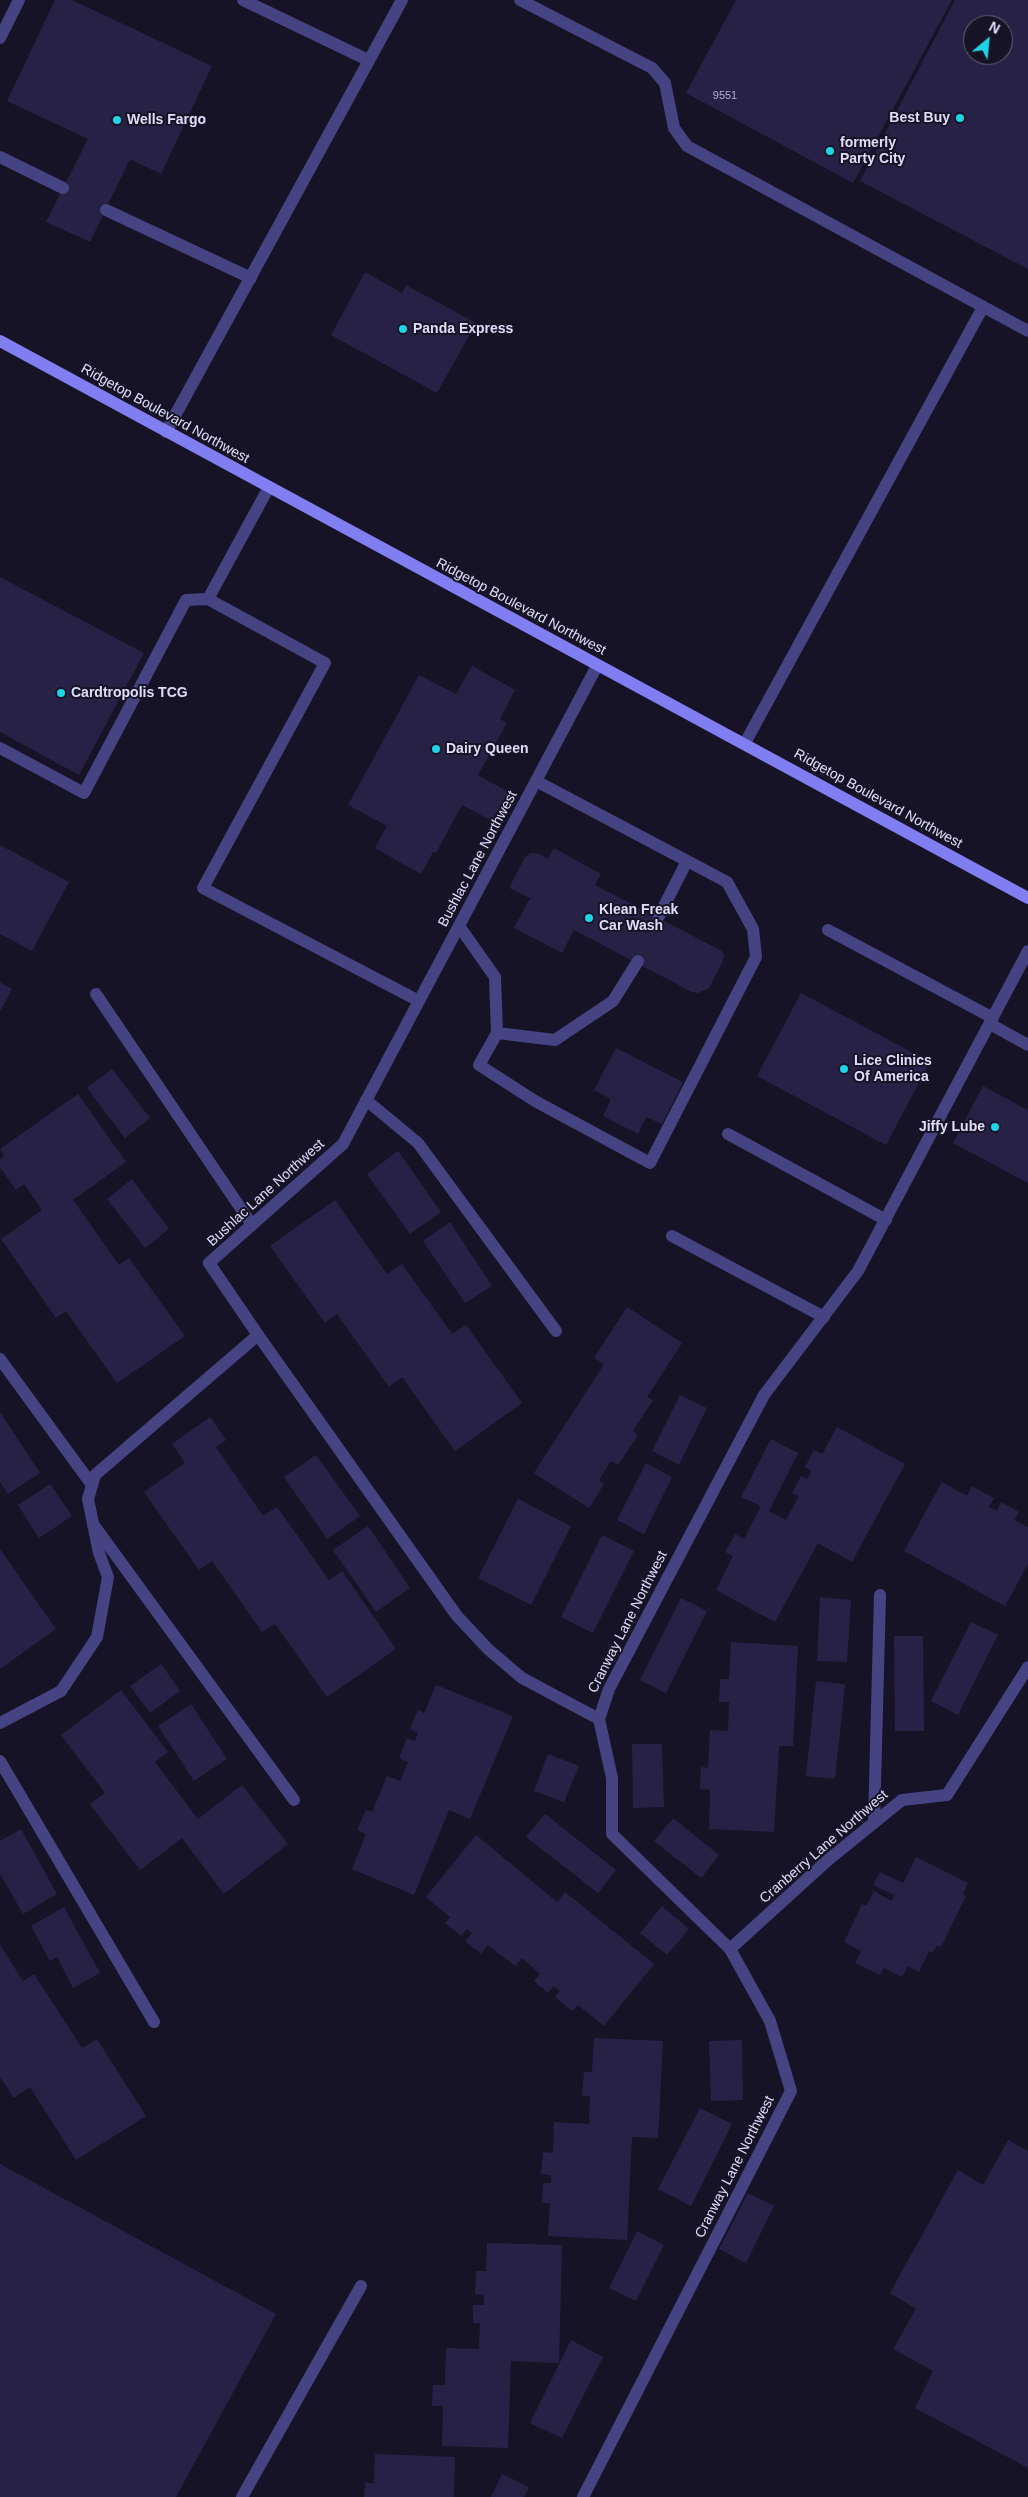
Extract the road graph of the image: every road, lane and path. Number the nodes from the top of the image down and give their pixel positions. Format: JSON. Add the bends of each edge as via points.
{"nodes":[{"id":1,"x":19,"y":0,"type":"edge"},
{"id":2,"x":243,"y":0,"type":"edge"},
{"id":3,"x":402,"y":0,"type":"edge"},
{"id":4,"x":520,"y":0,"type":"edge"},
{"id":5,"x":0,"y":38,"type":"edge"},
{"id":6,"x":368,"y":60,"type":"junction"},
{"id":7,"x":0,"y":157,"type":"edge"},
{"id":8,"x":63,"y":188,"type":"dead end"},
{"id":9,"x":106,"y":210,"type":"dead end"},
{"id":10,"x":251,"y":278,"type":"junction"},
{"id":11,"x":983,"y":307,"type":"junction"},
{"id":12,"x":1028,"y":331,"type":"edge"},
{"id":13,"x":0,"y":341,"type":"edge"},
{"id":14,"x":166,"y":432,"type":"junction"},
{"id":15,"x":269,"y":487,"type":"junction"},
{"id":16,"x":208,"y":599,"type":"junction"},
{"id":17,"x":598,"y":666,"type":"junction"},
{"id":18,"x":745,"y":744,"type":"junction"},
{"id":19,"x":0,"y":748,"type":"edge"},
{"id":20,"x":536,"y":781,"type":"junction"},
{"id":21,"x":687,"y":861,"type":"junction"},
{"id":22,"x":1028,"y":898,"type":"edge"},
{"id":23,"x":659,"y":916,"type":"dead end"},
{"id":24,"x":459,"y":926,"type":"junction"},
{"id":25,"x":828,"y":930,"type":"dead end"},
{"id":26,"x":1028,"y":951,"type":"edge"},
{"id":27,"x":638,"y":962,"type":"dead end"},
{"id":28,"x":96,"y":994,"type":"dead end"},
{"id":29,"x":419,"y":1001,"type":"junction"},
{"id":30,"x":992,"y":1021,"type":"junction"},
{"id":31,"x":497,"y":1033,"type":"junction"},
{"id":32,"x":1028,"y":1045,"type":"edge"},
{"id":33,"x":366,"y":1100,"type":"junction"},
{"id":34,"x":728,"y":1134,"type":"dead end"},
{"id":35,"x":886,"y":1220,"type":"junction"},
{"id":36,"x":252,"y":1225,"type":"junction"},
{"id":37,"x":672,"y":1236,"type":"dead end"},
{"id":38,"x":824,"y":1317,"type":"junction"},
{"id":39,"x":556,"y":1331,"type":"dead end"},
{"id":40,"x":258,"y":1335,"type":"junction"},
{"id":41,"x":0,"y":1359,"type":"edge"},
{"id":42,"x":92,"y":1485,"type":"junction"},
{"id":43,"x":93,"y":1524,"type":"junction"},
{"id":44,"x":880,"y":1595,"type":"dead end"},
{"id":45,"x":1028,"y":1666,"type":"edge"},
{"id":46,"x":599,"y":1719,"type":"junction"},
{"id":47,"x":0,"y":1723,"type":"edge"},
{"id":48,"x":0,"y":1761,"type":"edge"},
{"id":49,"x":294,"y":1800,"type":"dead end"},
{"id":50,"x":874,"y":1823,"type":"junction"},
{"id":51,"x":730,"y":1949,"type":"junction"},
{"id":52,"x":154,"y":2022,"type":"dead end"},
{"id":53,"x":361,"y":2286,"type":"dead end"},
{"id":54,"x":242,"y":2497,"type":"edge"},
{"id":55,"x":583,"y":2497,"type":"edge"}],
"edges":[{"from":1,"to":5,"type":"street"},
{"from":2,"to":6,"type":"street"},
{"from":3,"to":6,"type":"street"},
{"from":4,"to":11,"type":"street","via":[[652,68],[665,83],[674,128],[687,146]]},
{"from":6,"to":10,"type":"street"},
{"from":7,"to":8,"type":"street"},
{"from":9,"to":10,"type":"street"},
{"from":10,"to":14,"type":"street"},
{"from":11,"to":12,"type":"street"},
{"from":11,"to":18,"type":"street"},
{"from":13,"to":14,"type":"main road","name":"Ridgetop Boulevard Northwest"},
{"from":14,"to":15,"type":"main road","name":"Ridgetop Boulevard Northwest"},
{"from":15,"to":16,"type":"street"},
{"from":15,"to":17,"type":"main road","name":"Ridgetop Boulevard Northwest"},
{"from":16,"to":19,"type":"street","via":[[186,600],[84,793]]},
{"from":16,"to":29,"type":"street","via":[[325,663],[203,888]]},
{"from":17,"to":18,"type":"main road","name":"Ridgetop Boulevard Northwest"},
{"from":17,"to":20,"type":"street","name":"Bushlac Lane Northwest"},
{"from":18,"to":22,"type":"main road","name":"Ridgetop Boulevard Northwest"},
{"from":20,"to":21,"type":"street"},
{"from":20,"to":24,"type":"street","name":"Bushlac Lane Northwest"},
{"from":21,"to":23,"type":"street"},
{"from":21,"to":31,"type":"street","via":[[726,882],[754,929],[756,957],[650,1163],[535,1102],[480,1065]]},
{"from":24,"to":29,"type":"street","name":"Bushlac Lane Northwest"},
{"from":24,"to":31,"type":"street","via":[[495,977]]},
{"from":25,"to":30,"type":"street"},
{"from":26,"to":30,"type":"street","name":"Cranway Lane Northwest"},
{"from":27,"to":31,"type":"street","via":[[613,1001],[555,1040]]},
{"from":28,"to":36,"type":"street"},
{"from":29,"to":33,"type":"street","name":"Bushlac Lane Northwest"},
{"from":30,"to":32,"type":"street"},
{"from":30,"to":35,"type":"street","name":"Cranway Lane Northwest"},
{"from":33,"to":36,"type":"street","name":"Bushlac Lane Northwest","via":[[342,1144]]},
{"from":33,"to":39,"type":"street","via":[[418,1143]]},
{"from":34,"to":35,"type":"street"},
{"from":35,"to":38,"type":"street","name":"Cranway Lane Northwest","via":[[858,1271]]},
{"from":36,"to":40,"type":"street","name":"Bushlac Lane Northwest","via":[[209,1263]]},
{"from":37,"to":38,"type":"street"},
{"from":38,"to":46,"type":"street","name":"Cranway Lane Northwest","via":[[764,1395],[609,1689]]},
{"from":40,"to":42,"type":"street","via":[[94,1474]]},
{"from":40,"to":46,"type":"street","via":[[457,1616],[488,1650],[522,1678]]},
{"from":41,"to":42,"type":"street"},
{"from":42,"to":43,"type":"street","via":[[88,1499]]},
{"from":43,"to":47,"type":"street","via":[[108,1577],[97,1637],[61,1691]]},
{"from":43,"to":49,"type":"street"},
{"from":44,"to":50,"type":"street"},
{"from":45,"to":50,"type":"street","name":"Cranberry Lane Northwest","via":[[948,1795],[902,1800]]},
{"from":46,"to":51,"type":"street","name":"Cranway Lane Northwest","via":[[612,1778],[612,1834]]},
{"from":48,"to":52,"type":"street"},
{"from":50,"to":51,"type":"street","name":"Cranberry Lane Northwest"},
{"from":51,"to":55,"type":"street","name":"Cranway Lane Northwest","via":[[770,2021],[791,2092]]},
{"from":53,"to":54,"type":"street"}]}
